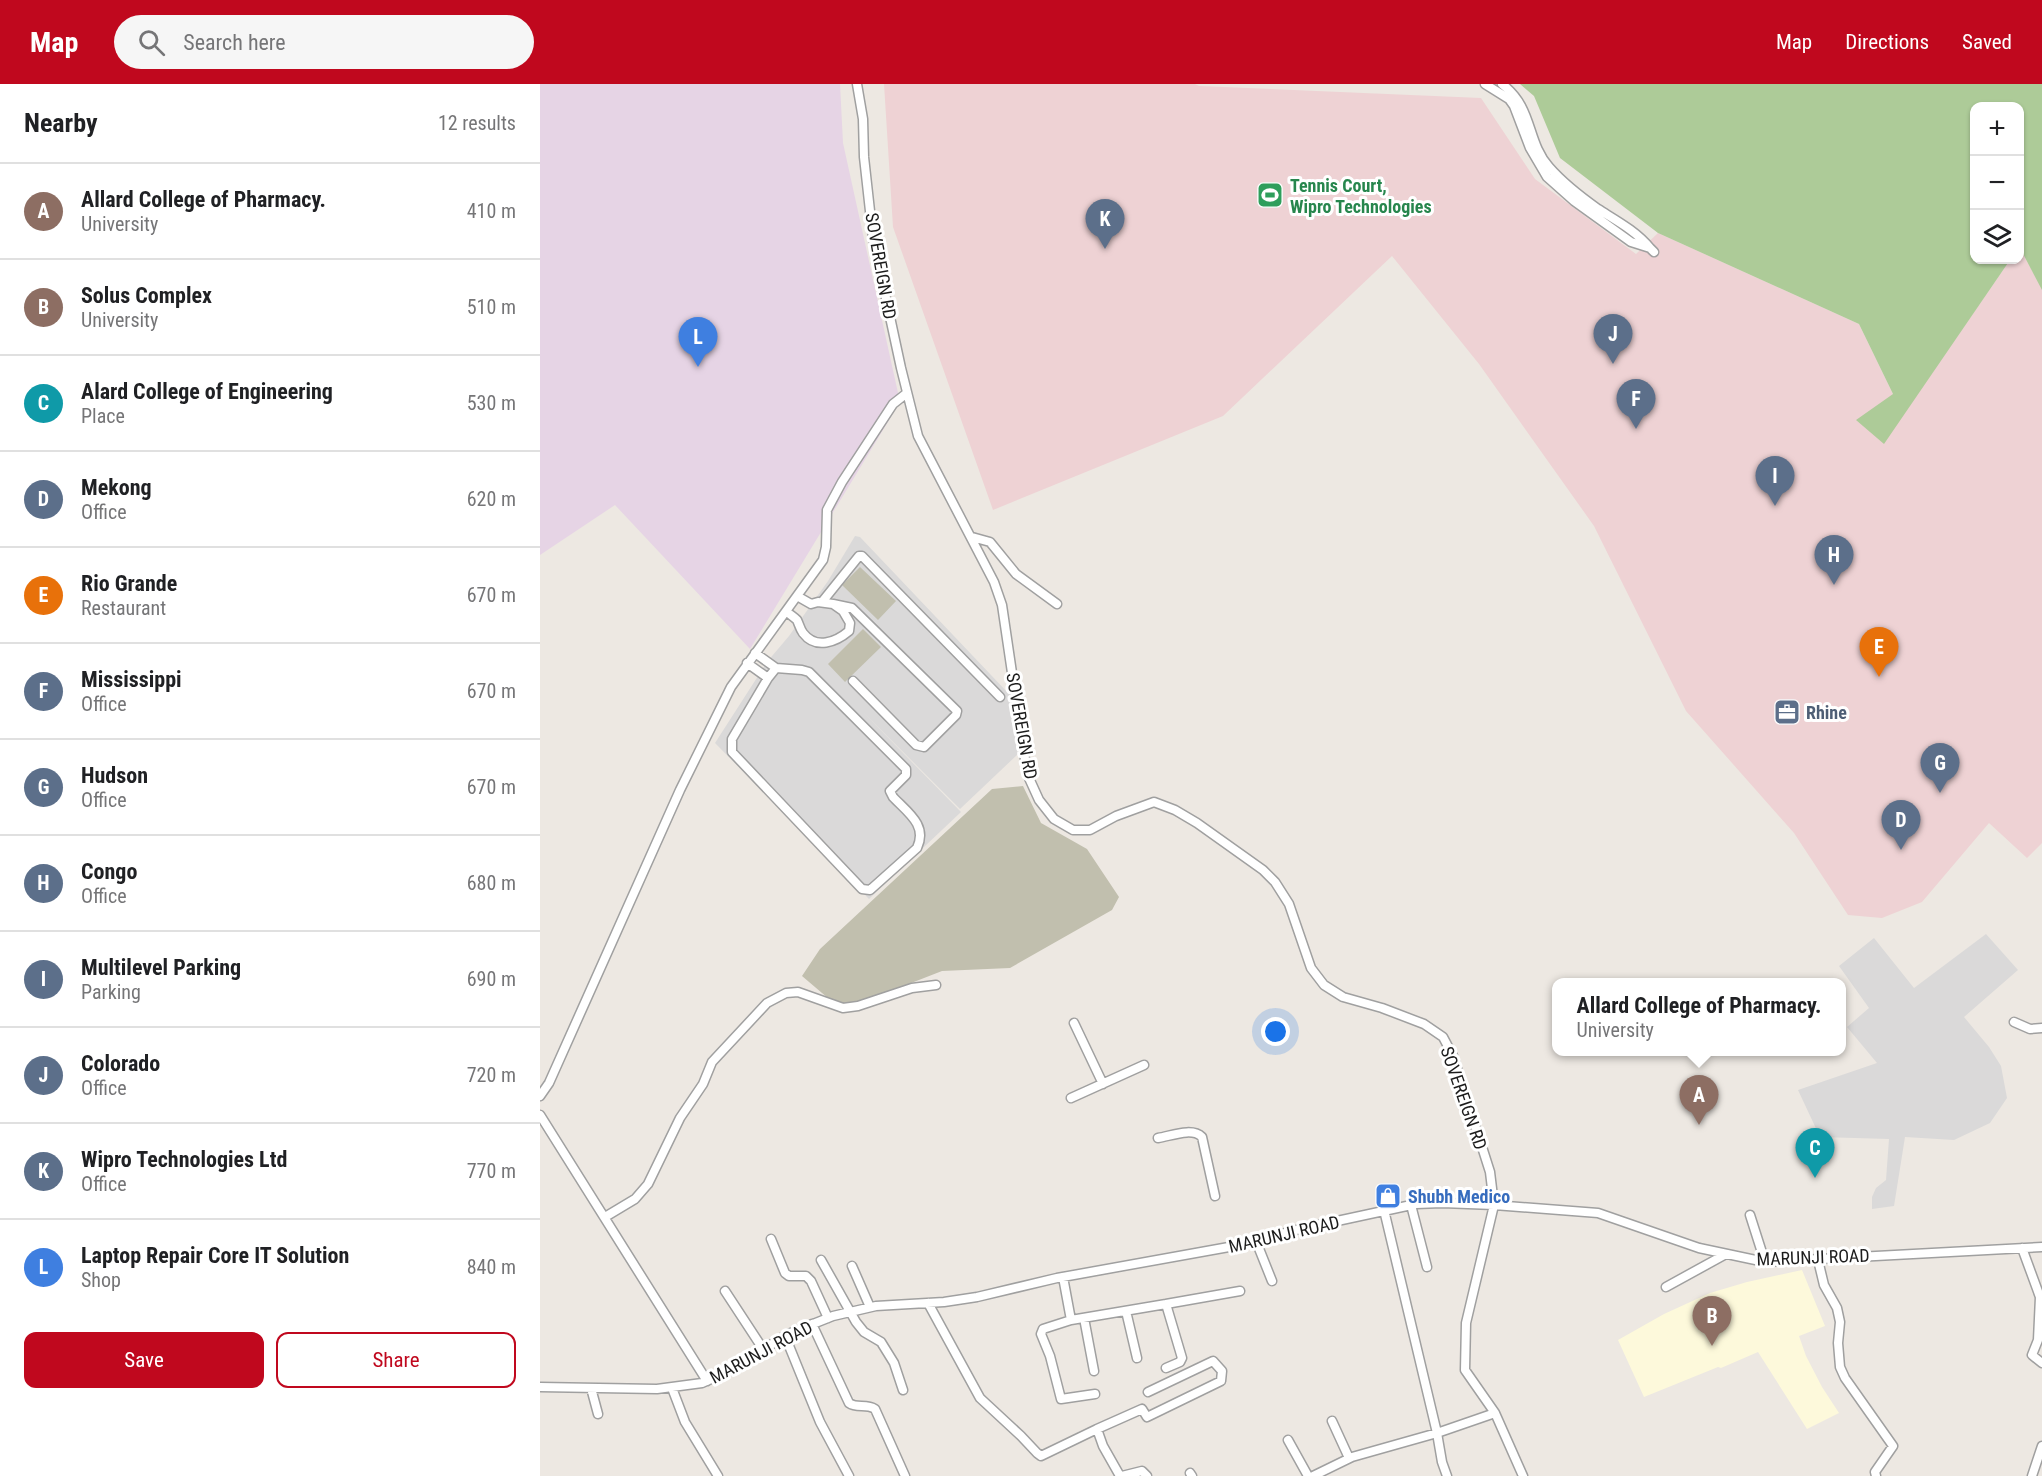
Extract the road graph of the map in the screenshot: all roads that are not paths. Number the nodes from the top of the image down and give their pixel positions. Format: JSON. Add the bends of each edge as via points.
{"nodes":[{"id":1,"x":857,"y":84,"type":"edge"},
{"id":2,"x":1485,"y":84,"type":"edge"},
{"id":3,"x":1502,"y":84,"type":"edge"},
{"id":4,"x":1602,"y":216,"type":"junction"},
{"id":5,"x":1652,"y":250,"type":"dead end"},
{"id":6,"x":907,"y":393,"type":"junction"},
{"id":7,"x":972,"y":537,"type":"junction"},
{"id":8,"x":797,"y":596,"type":"junction"},
{"id":9,"x":822,"y":602,"type":"junction"},
{"id":10,"x":833,"y":604,"type":"junction"},
{"id":11,"x":1057,"y":604,"type":"dead end"},
{"id":12,"x":786,"y":611,"type":"junction"},
{"id":13,"x":755,"y":653,"type":"junction"},
{"id":14,"x":747,"y":663,"type":"junction"},
{"id":15,"x":776,"y":668,"type":"junction"},
{"id":16,"x":768,"y":678,"type":"junction"},
{"id":17,"x":853,"y":681,"type":"dead end"},
{"id":18,"x":1000,"y":697,"type":"dead end"},
{"id":19,"x":936,"y":985,"type":"dead end"},
{"id":20,"x":2014,"y":1022,"type":"dead end"},
{"id":21,"x":1074,"y":1023,"type":"dead end"},
{"id":22,"x":2042,"y":1028,"type":"edge"},
{"id":23,"x":1144,"y":1065,"type":"dead end"},
{"id":24,"x":1103,"y":1084,"type":"junction"},
{"id":25,"x":540,"y":1096,"type":"edge"},
{"id":26,"x":1071,"y":1098,"type":"dead end"},
{"id":27,"x":540,"y":1115,"type":"edge"},
{"id":28,"x":1158,"y":1138,"type":"dead end"},
{"id":29,"x":1215,"y":1196,"type":"dead end"},
{"id":30,"x":1411,"y":1205,"type":"junction"},
{"id":31,"x":1494,"y":1205,"type":"junction"},
{"id":32,"x":1384,"y":1210,"type":"junction"},
{"id":33,"x":1750,"y":1215,"type":"dead end"},
{"id":34,"x":605,"y":1217,"type":"junction"},
{"id":35,"x":771,"y":1239,"type":"dead end"},
{"id":36,"x":1256,"y":1241,"type":"junction"},
{"id":37,"x":2042,"y":1247,"type":"edge"},
{"id":38,"x":2022,"y":1248,"type":"junction"},
{"id":39,"x":1726,"y":1254,"type":"junction"},
{"id":40,"x":821,"y":1260,"type":"dead end"},
{"id":41,"x":1818,"y":1260,"type":"junction"},
{"id":42,"x":1765,"y":1262,"type":"junction"},
{"id":43,"x":852,"y":1266,"type":"dead end"},
{"id":44,"x":1427,"y":1267,"type":"dead end"},
{"id":45,"x":1063,"y":1277,"type":"junction"},
{"id":46,"x":1272,"y":1281,"type":"dead end"},
{"id":47,"x":1666,"y":1287,"type":"dead end"},
{"id":48,"x":725,"y":1291,"type":"dead end"},
{"id":49,"x":1240,"y":1291,"type":"dead end"},
{"id":50,"x":928,"y":1303,"type":"junction"},
{"id":51,"x":1166,"y":1304,"type":"junction"},
{"id":52,"x":2041,"y":1304,"type":"edge"},
{"id":53,"x":870,"y":1307,"type":"junction"},
{"id":54,"x":1126,"y":1311,"type":"junction"},
{"id":55,"x":850,"y":1312,"type":"junction"},
{"id":56,"x":828,"y":1318,"type":"junction"},
{"id":57,"x":1084,"y":1318,"type":"junction"},
{"id":58,"x":1071,"y":1320,"type":"junction"},
{"id":59,"x":812,"y":1324,"type":"junction"},
{"id":60,"x":785,"y":1336,"type":"junction"},
{"id":61,"x":763,"y":1349,"type":"junction"},
{"id":62,"x":1137,"y":1358,"type":"dead end"},
{"id":63,"x":2042,"y":1363,"type":"edge"},
{"id":64,"x":1166,"y":1368,"type":"dead end"},
{"id":65,"x":1094,"y":1371,"type":"dead end"},
{"id":66,"x":707,"y":1382,"type":"junction"},
{"id":67,"x":540,"y":1387,"type":"edge"},
{"id":68,"x":591,"y":1388,"type":"junction"},
{"id":69,"x":672,"y":1388,"type":"junction"},
{"id":70,"x":903,"y":1390,"type":"dead end"},
{"id":71,"x":1148,"y":1392,"type":"dead end"},
{"id":72,"x":1095,"y":1394,"type":"dead end"},
{"id":73,"x":1495,"y":1413,"type":"junction"},
{"id":74,"x":598,"y":1414,"type":"dead end"},
{"id":75,"x":1332,"y":1421,"type":"dead end"},
{"id":76,"x":1097,"y":1429,"type":"junction"},
{"id":77,"x":1437,"y":1433,"type":"junction"},
{"id":78,"x":1288,"y":1440,"type":"dead end"},
{"id":79,"x":2042,"y":1446,"type":"edge"},
{"id":80,"x":1349,"y":1458,"type":"junction"},
{"id":81,"x":718,"y":1476,"type":"edge"},
{"id":82,"x":849,"y":1476,"type":"edge"},
{"id":83,"x":905,"y":1476,"type":"edge"},
{"id":84,"x":1121,"y":1476,"type":"edge"},
{"id":85,"x":1147,"y":1476,"type":"edge"},
{"id":86,"x":1310,"y":1476,"type":"edge"},
{"id":87,"x":1447,"y":1476,"type":"edge"},
{"id":88,"x":1523,"y":1476,"type":"edge"},
{"id":89,"x":1876,"y":1476,"type":"edge"},
{"id":90,"x":2032,"y":1476,"type":"edge"}],
"edges":[{"from":1,"to":6,"type":"street","name":"SOVEREIGN RD","via":[[873,238]]},
{"from":2,"to":4,"type":"street","via":[[1514,106],[1530,148],[1547,177]]},
{"from":3,"to":4,"type":"street","via":[[1520,102],[1549,167]]},
{"from":4,"to":5,"type":"street","via":[[1641,237]]},
{"from":6,"to":7,"type":"street","name":"SOVEREIGN RD","via":[[918,436]]},
{"from":6,"to":8,"type":"street","via":[[893,404],[827,510],[823,560]]},
{"from":7,"to":11,"type":"street","via":[[990,542],[1016,574]]},
{"from":7,"to":31,"type":"street","name":"SOVEREIGN RD","via":[[1002,605],[1029,778],[1054,819],[1073,830],[1090,830],[1154,802],[1197,823],[1263,870],[1289,904],[1311,968],[1324,985],[1343,997],[1424,1024],[1443,1037],[1453,1056],[1490,1172]]},
{"from":8,"to":9,"type":"street","via":[[811,604]]},
{"from":8,"to":12,"type":"street"},
{"from":9,"to":10,"type":"street"},
{"from":9,"to":18,"type":"street","via":[[862,556]]},
{"from":10,"to":12,"type":"street","via":[[850,623],[849,631],[836,641],[818,643],[806,636]]},
{"from":10,"to":17,"type":"street","via":[[852,608],[957,711],[956,715],[920,747]]},
{"from":12,"to":13,"type":"street"},
{"from":13,"to":14,"type":"street"},
{"from":13,"to":15,"type":"street"},
{"from":14,"to":16,"type":"street"},
{"from":14,"to":25,"type":"street","via":[[680,790]]},
{"from":15,"to":16,"type":"street"},
{"from":15,"to":16,"type":"street","via":[[809,672],[906,769],[906,775],[890,791],[918,826],[921,839],[917,848],[872,889],[862,889],[732,752],[732,739]]},
{"from":19,"to":34,"type":"street","via":[[843,1008],[798,992],[767,1002],[712,1062],[648,1184],[635,1199]]},
{"from":20,"to":22,"type":"street","via":[[2030,1029]]},
{"from":21,"to":24,"type":"street"},
{"from":23,"to":24,"type":"street"},
{"from":24,"to":26,"type":"street"},
{"from":27,"to":34,"type":"street"},
{"from":28,"to":29,"type":"street","via":[[1200,1134]]},
{"from":30,"to":31,"type":"street","name":"MARUNJI ROAD"},
{"from":30,"to":32,"type":"street","name":"MARUNJI ROAD"},
{"from":30,"to":44,"type":"street"},
{"from":31,"to":39,"type":"street","name":"MARUNJI ROAD","via":[[1598,1214]]},
{"from":31,"to":73,"type":"street","via":[[1466,1323],[1465,1371]]},
{"from":32,"to":36,"type":"street","name":"MARUNJI ROAD"},
{"from":32,"to":77,"type":"street"},
{"from":33,"to":42,"type":"street"},
{"from":34,"to":66,"type":"street"},
{"from":35,"to":56,"type":"street","via":[[785,1273],[806,1276],[811,1281]]},
{"from":36,"to":45,"type":"street","name":"MARUNJI ROAD"},
{"from":36,"to":46,"type":"street"},
{"from":37,"to":38,"type":"street","name":"MARUNJI ROAD"},
{"from":38,"to":41,"type":"street","name":"MARUNJI ROAD"},
{"from":38,"to":52,"type":"street"},
{"from":39,"to":42,"type":"street","name":"MARUNJI ROAD"},
{"from":39,"to":47,"type":"street"},
{"from":40,"to":55,"type":"street"},
{"from":41,"to":42,"type":"street","name":"MARUNJI ROAD"},
{"from":41,"to":89,"type":"street","via":[[1840,1322],[1840,1367],[1893,1446]]},
{"from":43,"to":53,"type":"street"},
{"from":45,"to":50,"type":"street","name":"MARUNJI ROAD","via":[[977,1298]]},
{"from":45,"to":58,"type":"street"},
{"from":48,"to":61,"type":"street"},
{"from":49,"to":51,"type":"street"},
{"from":50,"to":53,"type":"street","name":"MARUNJI ROAD"},
{"from":50,"to":76,"type":"street","via":[[980,1398],[1037,1454],[1041,1456]]},
{"from":51,"to":54,"type":"street"},
{"from":51,"to":64,"type":"street","via":[[1182,1358]]},
{"from":52,"to":63,"type":"street","via":[[2038,1340],[2032,1355]]},
{"from":53,"to":55,"type":"street","name":"MARUNJI ROAD"},
{"from":54,"to":57,"type":"street"},
{"from":54,"to":62,"type":"street"},
{"from":55,"to":56,"type":"street","name":"MARUNJI ROAD"},
{"from":55,"to":70,"type":"street","via":[[864,1332],[881,1342],[894,1363]]},
{"from":56,"to":59,"type":"street","name":"MARUNJI ROAD"},
{"from":57,"to":58,"type":"street"},
{"from":57,"to":65,"type":"street"},
{"from":58,"to":72,"type":"street","via":[[1041,1331],[1061,1399]]},
{"from":59,"to":60,"type":"street","name":"MARUNJI ROAD"},
{"from":59,"to":83,"type":"street","via":[[849,1403],[875,1409]]},
{"from":60,"to":61,"type":"street","name":"MARUNJI ROAD"},
{"from":60,"to":82,"type":"street","via":[[820,1422]]},
{"from":61,"to":66,"type":"street","name":"MARUNJI ROAD"},
{"from":66,"to":69,"type":"street","name":"MARUNJI ROAD"},
{"from":67,"to":68,"type":"street","name":"MARUNJI ROAD"},
{"from":68,"to":69,"type":"street","name":"MARUNJI ROAD"},
{"from":68,"to":74,"type":"street"},
{"from":69,"to":81,"type":"street","via":[[685,1422]]},
{"from":71,"to":76,"type":"street","via":[[1213,1361],[1222,1371],[1221,1381],[1147,1417],[1142,1409]]},
{"from":73,"to":77,"type":"street"},
{"from":73,"to":88,"type":"street"},
{"from":75,"to":80,"type":"street"},
{"from":76,"to":84,"type":"street"},
{"from":77,"to":80,"type":"street"},
{"from":77,"to":87,"type":"street"},
{"from":78,"to":86,"type":"street"},
{"from":79,"to":90,"type":"street"},
{"from":80,"to":86,"type":"street"},
{"from":84,"to":85,"type":"street","via":[[1142,1471]]}]}
